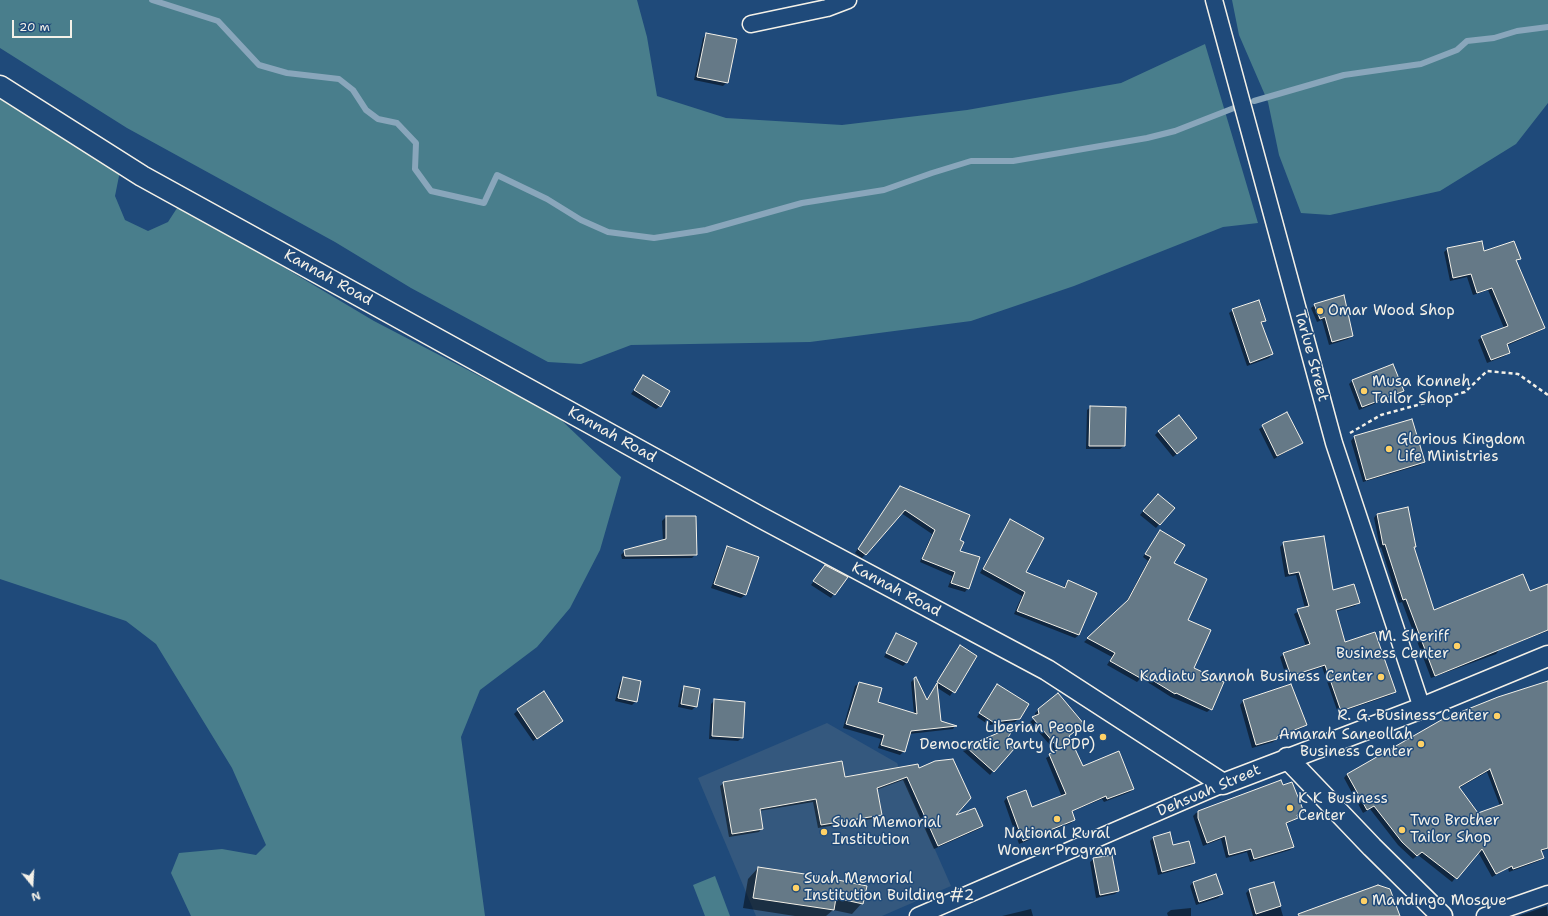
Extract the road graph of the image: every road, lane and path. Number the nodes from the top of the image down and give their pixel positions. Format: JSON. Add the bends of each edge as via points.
{"nodes":[{"id":1,"x":848,"y":0,"type":"edge"},
{"id":2,"x":1214,"y":0,"type":"edge"},
{"id":3,"x":751,"y":24,"type":"dead end"},
{"id":4,"x":0,"y":86,"type":"edge"},
{"id":5,"x":1548,"y":395,"type":"edge"},
{"id":6,"x":1334,"y":443,"type":"junction"},
{"id":7,"x":1548,"y":656,"type":"edge"},
{"id":8,"x":1422,"y":708,"type":"junction"},
{"id":9,"x":1287,"y":758,"type":"junction"},
{"id":10,"x":1223,"y":784,"type":"junction"},
{"id":11,"x":1548,"y":894,"type":"edge"},
{"id":12,"x":918,"y":916,"type":"edge"},
{"id":13,"x":1442,"y":916,"type":"edge"},
{"id":14,"x":1485,"y":916,"type":"edge"}],
"edges":[{"from":1,"to":3,"type":"street","via":[[827,8]]},
{"from":2,"to":6,"type":"street","name":"Tarlue Street"},
{"from":4,"to":10,"type":"street","name":"Kannah Road","via":[[149,180],[760,517],[1047,670]]},
{"from":5,"to":6,"type":"path","via":[[1518,374],[1487,371],[1465,392],[1381,415]]},
{"from":6,"to":8,"type":"street","name":"Tarlue Street"},
{"from":7,"to":8,"type":"street","name":"Dehsuah Street"},
{"from":8,"to":9,"type":"street","name":"Dehsuah Street"},
{"from":9,"to":10,"type":"street","name":"Dehsuah Street"},
{"from":9,"to":13,"type":"street"},
{"from":10,"to":12,"type":"street","name":"Dehsuah Street"},
{"from":11,"to":14,"type":"street"}]}
